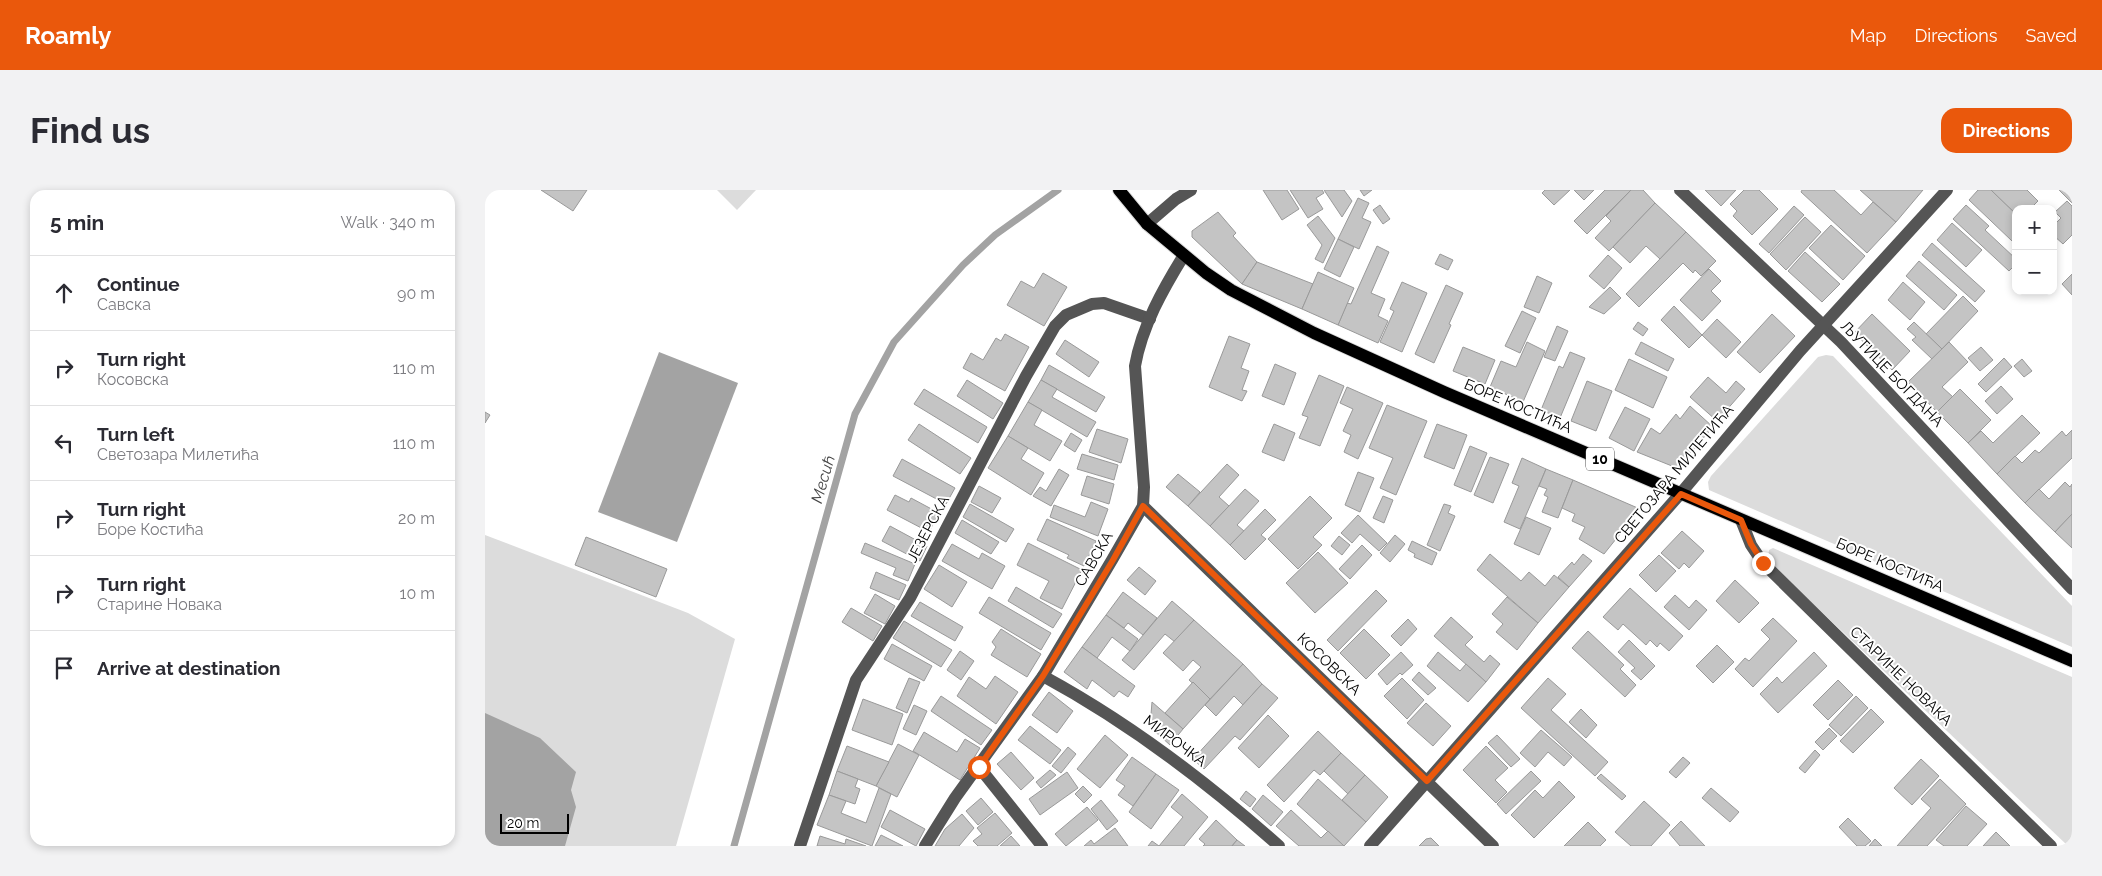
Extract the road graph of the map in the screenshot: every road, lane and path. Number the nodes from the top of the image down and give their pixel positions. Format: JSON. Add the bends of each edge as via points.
{"nodes":[{"id":1,"x":1119,"y":190,"type":"edge"},
{"id":2,"x":1191,"y":190,"type":"edge"},
{"id":3,"x":1680,"y":190,"type":"edge"},
{"id":4,"x":1947,"y":190,"type":"edge"},
{"id":5,"x":1147,"y":224,"type":"junction"},
{"id":6,"x":1184,"y":255,"type":"junction"},
{"id":7,"x":1150,"y":319,"type":"junction"},
{"id":8,"x":1823,"y":326,"type":"junction"},
{"id":9,"x":1681,"y":494,"type":"junction"},
{"id":10,"x":1143,"y":506,"type":"junction"},
{"id":11,"x":1741,"y":520,"type":"junction"},
{"id":12,"x":2072,"y":589,"type":"edge"},
{"id":13,"x":2072,"y":661,"type":"edge"},
{"id":14,"x":1043,"y":676,"type":"junction"},
{"id":15,"x":979,"y":767,"type":"junction"},
{"id":16,"x":1427,"y":781,"type":"junction"},
{"id":17,"x":799,"y":846,"type":"edge"},
{"id":18,"x":925,"y":846,"type":"edge"},
{"id":19,"x":1042,"y":846,"type":"edge"},
{"id":20,"x":1279,"y":846,"type":"edge"},
{"id":21,"x":1369,"y":846,"type":"edge"},
{"id":22,"x":1493,"y":846,"type":"edge"},
{"id":23,"x":2051,"y":846,"type":"edge"}],
"edges":[{"from":1,"to":5,"type":"main road","name":"БОРЕ КОСТИЋА","number":"10"},
{"from":2,"to":5,"type":"street"},
{"from":3,"to":8,"type":"street","name":"ЉУТИЦЕ БОГДАНА"},
{"from":4,"to":8,"type":"street","name":"СВЕТОЗАРА МИЛЕТИЋА"},
{"from":5,"to":6,"type":"main road","name":"БОРЕ КОСТИЋА","number":"10"},
{"from":6,"to":7,"type":"street","name":"САВСКА"},
{"from":6,"to":9,"type":"main road","name":"БОРЕ КОСТИЋА","number":"10","via":[[1231,290],[1314,333]]},
{"from":7,"to":10,"type":"street","name":"САВСКА","via":[[1135,366]]},
{"from":7,"to":17,"type":"street","name":"ЈЕЗЕРСКА","via":[[1104,303],[1092,304],[1066,315],[1055,326],[910,598],[856,680]]},
{"from":8,"to":9,"type":"street","name":"СВЕТОЗАРА МИЛЕТИЋА"},
{"from":8,"to":12,"type":"street","name":"ЉУТИЦЕ БОГДАНА"},
{"from":9,"to":11,"type":"main road","name":"БОРЕ КОСТИЋА","number":"10"},
{"from":9,"to":16,"type":"street","name":"СВЕТОЗАРА МИЛЕТИЋА"},
{"from":10,"to":14,"type":"street","name":"САВСКА"},
{"from":10,"to":16,"type":"street","name":"КОСОВСКА"},
{"from":11,"to":13,"type":"main road","name":"БОРЕ КОСТИЋА","number":"10"},
{"from":11,"to":23,"type":"street","name":"СТАРИНЕ НОВАКА","via":[[1763,563]]},
{"from":14,"to":15,"type":"street","name":"САВСКА"},
{"from":14,"to":20,"type":"street","name":"МИРОЧКА","via":[[1135,731],[1235,807]]},
{"from":15,"to":18,"type":"street","name":"САВСКА"},
{"from":15,"to":19,"type":"street"},
{"from":16,"to":21,"type":"street","name":"СВЕТОЗАРА МИЛЕТИЋА"},
{"from":16,"to":22,"type":"street","name":"КОСОВСКА"}]}
